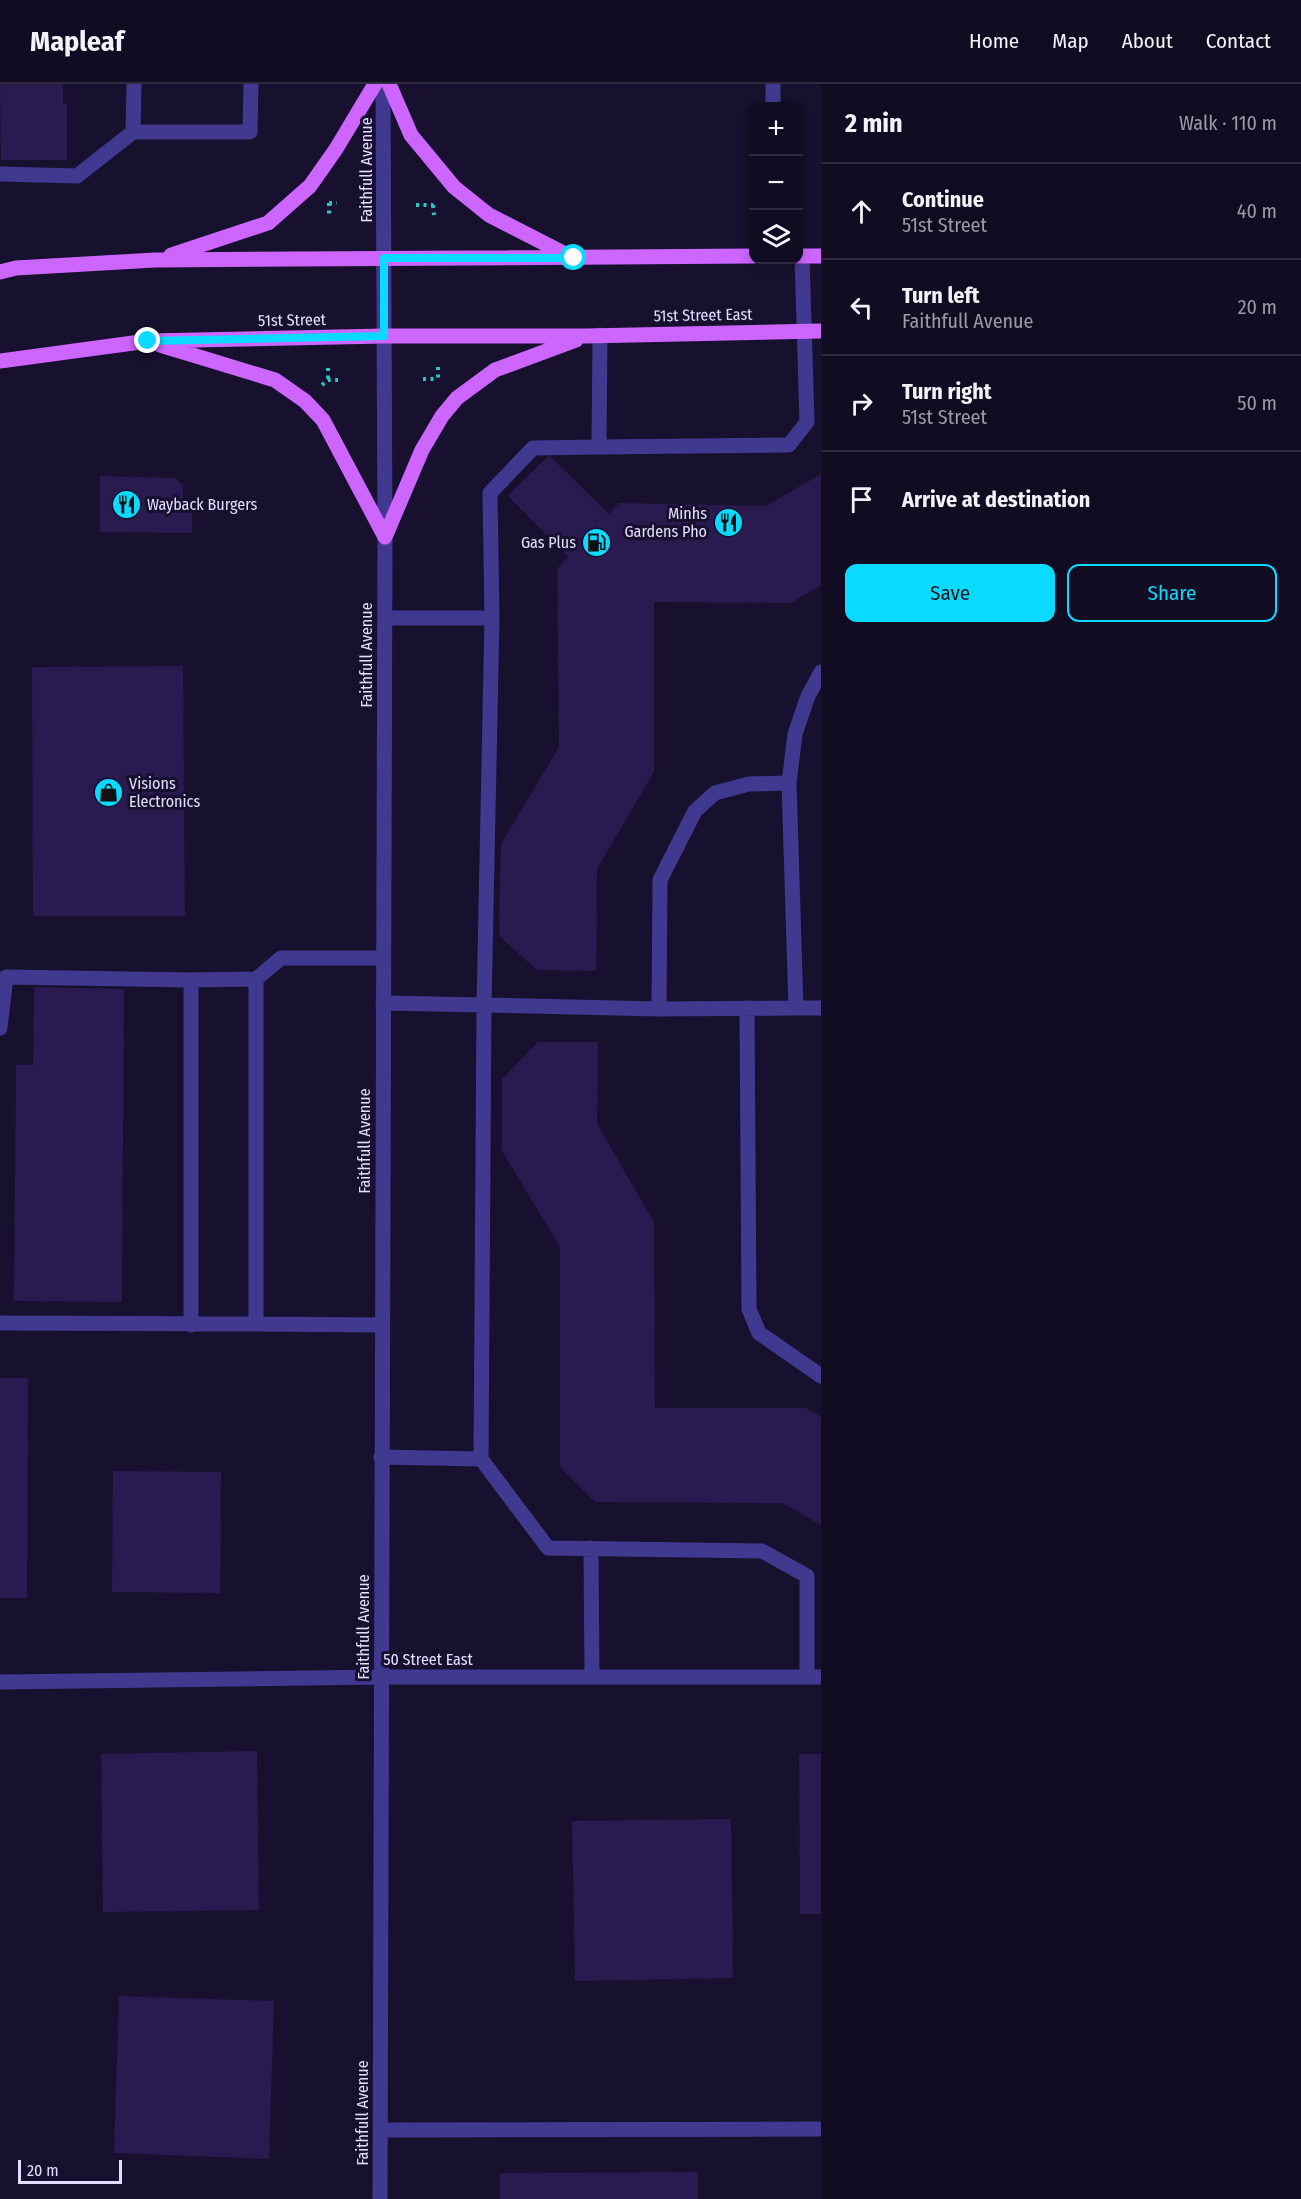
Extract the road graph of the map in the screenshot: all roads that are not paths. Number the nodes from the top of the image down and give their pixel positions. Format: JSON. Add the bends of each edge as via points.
{"nodes":[{"id":1,"x":134,"y":84,"type":"edge"},
{"id":2,"x":251,"y":84,"type":"edge"},
{"id":3,"x":375,"y":84,"type":"edge"},
{"id":4,"x":383,"y":84,"type":"edge"},
{"id":5,"x":389,"y":84,"type":"edge"},
{"id":6,"x":773,"y":84,"type":"edge"},
{"id":7,"x":773,"y":102,"type":"edge"},
{"id":8,"x":132,"y":132,"type":"junction"},
{"id":9,"x":0,"y":174,"type":"edge"},
{"id":10,"x":749,"y":256,"type":"edge"},
{"id":11,"x":803,"y":256,"type":"edge"},
{"id":12,"x":821,"y":256,"type":"edge"},
{"id":13,"x":384,"y":258,"type":"junction"},
{"id":14,"x":574,"y":258,"type":"junction"},
{"id":15,"x":155,"y":260,"type":"junction"},
{"id":16,"x":801,"y":264,"type":"edge"},
{"id":17,"x":0,"y":272,"type":"edge"},
{"id":18,"x":805,"y":331,"type":"junction"},
{"id":19,"x":821,"y":332,"type":"edge"},
{"id":20,"x":384,"y":336,"type":"junction"},
{"id":21,"x":593,"y":336,"type":"junction"},
{"id":22,"x":148,"y":341,"type":"junction"},
{"id":23,"x":0,"y":361,"type":"edge"},
{"id":24,"x":599,"y":447,"type":"junction"},
{"id":25,"x":385,"y":537,"type":"junction"},
{"id":26,"x":385,"y":618,"type":"junction"},
{"id":27,"x":492,"y":618,"type":"junction"},
{"id":28,"x":821,"y":672,"type":"edge"},
{"id":29,"x":789,"y":783,"type":"junction"},
{"id":30,"x":382,"y":958,"type":"junction"},
{"id":31,"x":256,"y":979,"type":"junction"},
{"id":32,"x":191,"y":980,"type":"junction"},
{"id":33,"x":382,"y":1004,"type":"junction"},
{"id":34,"x":484,"y":1005,"type":"junction"},
{"id":35,"x":747,"y":1008,"type":"junction"},
{"id":36,"x":796,"y":1008,"type":"junction"},
{"id":37,"x":821,"y":1008,"type":"edge"},
{"id":38,"x":659,"y":1009,"type":"junction"},
{"id":39,"x":0,"y":1028,"type":"edge"},
{"id":40,"x":0,"y":1323,"type":"edge"},
{"id":41,"x":256,"y":1324,"type":"junction"},
{"id":42,"x":191,"y":1325,"type":"junction"},
{"id":43,"x":382,"y":1325,"type":"junction"},
{"id":44,"x":821,"y":1377,"type":"edge"},
{"id":45,"x":381,"y":1457,"type":"junction"},
{"id":46,"x":481,"y":1459,"type":"junction"},
{"id":47,"x":591,"y":1548,"type":"junction"},
{"id":48,"x":380,"y":1677,"type":"junction"},
{"id":49,"x":592,"y":1677,"type":"junction"},
{"id":50,"x":814,"y":1677,"type":"edge"},
{"id":51,"x":0,"y":1682,"type":"edge"},
{"id":52,"x":821,"y":2129,"type":"edge"},
{"id":53,"x":380,"y":2130,"type":"junction"},
{"id":54,"x":380,"y":2199,"type":"edge"}],
"edges":[{"from":1,"to":8,"type":"street"},
{"from":2,"to":8,"type":"street","via":[[250,132]]},
{"from":3,"to":15,"type":"main road","via":[[310,186],[268,224]]},
{"from":4,"to":13,"type":"street","name":"Faithfull Avenue"},
{"from":5,"to":14,"type":"main road","via":[[411,135],[454,187],[489,215]]},
{"from":6,"to":7,"type":"street"},
{"from":8,"to":9,"type":"street","via":[[77,176]]},
{"from":10,"to":14,"type":"main road"},
{"from":11,"to":12,"type":"main road"},
{"from":13,"to":14,"type":"main road"},
{"from":13,"to":15,"type":"main road"},
{"from":13,"to":20,"type":"street","name":"Faithfull Avenue"},
{"from":15,"to":17,"type":"main road"},
{"from":16,"to":18,"type":"street"},
{"from":18,"to":19,"type":"main road","name":"51st Street East"},
{"from":18,"to":21,"type":"main road","name":"51st Street East"},
{"from":18,"to":24,"type":"street","via":[[807,422],[789,445]]},
{"from":20,"to":21,"type":"main road","name":"51st Street"},
{"from":20,"to":22,"type":"main road","name":"51st Street"},
{"from":20,"to":25,"type":"street","name":"Faithfull Avenue"},
{"from":21,"to":24,"type":"street"},
{"from":21,"to":25,"type":"main road","via":[[495,370],[457,398],[422,450]]},
{"from":22,"to":23,"type":"main road","name":"51st Street"},
{"from":22,"to":25,"type":"main road","via":[[275,380],[305,401],[323,420]]},
{"from":24,"to":27,"type":"street","via":[[533,448],[490,493]]},
{"from":25,"to":26,"type":"street","name":"Faithfull Avenue"},
{"from":26,"to":27,"type":"street"},
{"from":26,"to":30,"type":"street","name":"Faithfull Avenue"},
{"from":27,"to":34,"type":"street"},
{"from":28,"to":29,"type":"street","via":[[795,734]]},
{"from":29,"to":36,"type":"street"},
{"from":29,"to":38,"type":"street","via":[[749,784],[715,793],[695,811],[660,880]]},
{"from":30,"to":31,"type":"street","via":[[281,958]]},
{"from":30,"to":33,"type":"street","name":"Faithfull Avenue"},
{"from":31,"to":32,"type":"street"},
{"from":31,"to":41,"type":"street"},
{"from":32,"to":39,"type":"street","via":[[6,977]]},
{"from":32,"to":42,"type":"street"},
{"from":33,"to":34,"type":"street"},
{"from":33,"to":43,"type":"street","name":"Faithfull Avenue"},
{"from":34,"to":38,"type":"street"},
{"from":34,"to":46,"type":"street"},
{"from":35,"to":36,"type":"street"},
{"from":35,"to":38,"type":"street"},
{"from":35,"to":44,"type":"street","via":[[749,1309],[759,1333]]},
{"from":36,"to":37,"type":"street"},
{"from":40,"to":42,"type":"street"},
{"from":41,"to":42,"type":"street"},
{"from":41,"to":43,"type":"street"},
{"from":43,"to":45,"type":"street","name":"Faithfull Avenue"},
{"from":45,"to":46,"type":"street"},
{"from":45,"to":48,"type":"street","name":"Faithfull Avenue"},
{"from":46,"to":47,"type":"street","via":[[548,1548]]},
{"from":47,"to":49,"type":"street"},
{"from":47,"to":50,"type":"street","via":[[762,1551],[807,1576]]},
{"from":48,"to":49,"type":"street","name":"50 Street East"},
{"from":48,"to":51,"type":"street","name":"50 Street East"},
{"from":48,"to":53,"type":"street","name":"Faithfull Avenue"},
{"from":49,"to":50,"type":"street","name":"50 Street East"},
{"from":52,"to":53,"type":"street"},
{"from":53,"to":54,"type":"street","name":"Faithfull Avenue"}]}
